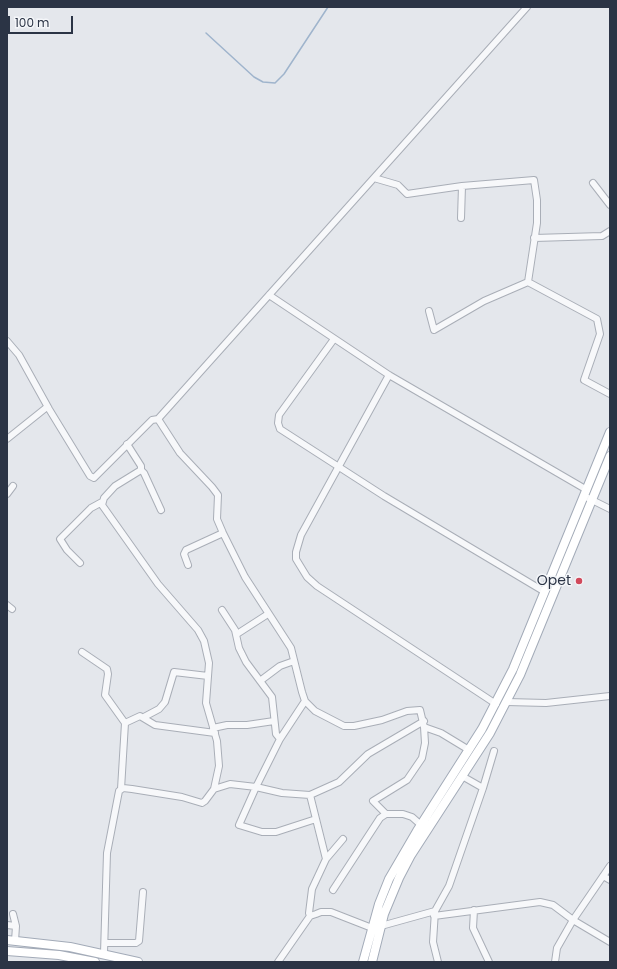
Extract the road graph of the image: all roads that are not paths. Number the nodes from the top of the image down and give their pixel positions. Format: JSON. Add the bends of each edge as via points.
{"nodes":[{"id":1,"x":526,"y":7,"type":"edge"},
{"id":2,"x":374,"y":178,"type":"junction"},
{"id":3,"x":593,"y":183,"type":"dead end"},
{"id":4,"x":462,"y":186,"type":"junction"},
{"id":5,"x":610,"y":205,"type":"edge"},
{"id":6,"x":461,"y":218,"type":"dead end"},
{"id":7,"x":610,"y":231,"type":"edge"},
{"id":8,"x":534,"y":238,"type":"junction"},
{"id":9,"x":528,"y":282,"type":"junction"},
{"id":10,"x":268,"y":296,"type":"junction"},
{"id":11,"x":429,"y":311,"type":"dead end"},
{"id":12,"x":334,"y":339,"type":"junction"},
{"id":13,"x":7,"y":341,"type":"edge"},
{"id":14,"x":389,"y":375,"type":"junction"},
{"id":15,"x":610,"y":394,"type":"edge"},
{"id":16,"x":48,"y":407,"type":"junction"},
{"id":17,"x":158,"y":419,"type":"junction"},
{"id":18,"x":610,"y":432,"type":"edge"},
{"id":19,"x":7,"y":439,"type":"edge"},
{"id":20,"x":127,"y":444,"type":"junction"},
{"id":21,"x":610,"y":456,"type":"edge"},
{"id":22,"x":337,"y":467,"type":"junction"},
{"id":23,"x":141,"y":470,"type":"junction"},
{"id":24,"x":13,"y":486,"type":"dead end"},
{"id":25,"x":7,"y":494,"type":"edge"},
{"id":26,"x":586,"y":494,"type":"junction"},
{"id":27,"x":592,"y":500,"type":"junction"},
{"id":28,"x":102,"y":502,"type":"junction"},
{"id":29,"x":610,"y":509,"type":"edge"},
{"id":30,"x":160,"y":510,"type":"dead end"},
{"id":31,"x":223,"y":533,"type":"junction"},
{"id":32,"x":80,"y":563,"type":"dead end"},
{"id":33,"x":188,"y":565,"type":"dead end"},
{"id":34,"x":545,"y":592,"type":"junction"},
{"id":35,"x":222,"y":610,"type":"dead end"},
{"id":36,"x":268,"y":614,"type":"junction"},
{"id":37,"x":237,"y":634,"type":"junction"},
{"id":38,"x":82,"y":652,"type":"dead end"},
{"id":39,"x":294,"y":661,"type":"junction"},
{"id":40,"x":208,"y":676,"type":"junction"},
{"id":41,"x":260,"y":681,"type":"junction"},
{"id":42,"x":610,"y":696,"type":"edge"},
{"id":43,"x":305,"y":701,"type":"junction"},
{"id":44,"x":507,"y":702,"type":"junction"},
{"id":45,"x":496,"y":704,"type":"junction"},
{"id":46,"x":144,"y":717,"type":"junction"},
{"id":47,"x":274,"y":722,"type":"junction"},
{"id":48,"x":125,"y":723,"type":"junction"},
{"id":49,"x":424,"y":724,"type":"junction"},
{"id":50,"x":214,"y":731,"type":"junction"},
{"id":51,"x":280,"y":739,"type":"junction"},
{"id":52,"x":469,"y":750,"type":"junction"},
{"id":53,"x":494,"y":751,"type":"dead end"},
{"id":54,"x":462,"y":776,"type":"junction"},
{"id":55,"x":256,"y":787,"type":"junction"},
{"id":56,"x":483,"y":788,"type":"junction"},
{"id":57,"x":121,"y":789,"type":"junction"},
{"id":58,"x":214,"y":789,"type":"junction"},
{"id":59,"x":310,"y":795,"type":"junction"},
{"id":60,"x":386,"y":814,"type":"junction"},
{"id":61,"x":316,"y":819,"type":"junction"},
{"id":62,"x":421,"y":825,"type":"junction"},
{"id":63,"x":344,"y":839,"type":"dead end"},
{"id":64,"x":326,"y":859,"type":"junction"},
{"id":65,"x":610,"y":866,"type":"edge"},
{"id":66,"x":603,"y":876,"type":"junction"},
{"id":67,"x":610,"y":880,"type":"edge"},
{"id":68,"x":334,"y":890,"type":"dead end"},
{"id":69,"x":143,"y":892,"type":"dead end"},
{"id":70,"x":474,"y":910,"type":"junction"},
{"id":71,"x":13,"y":914,"type":"dead end"},
{"id":72,"x":435,"y":914,"type":"junction"},
{"id":73,"x":310,"y":916,"type":"junction"},
{"id":74,"x":573,"y":920,"type":"junction"},
{"id":75,"x":7,"y":925,"type":"edge"},
{"id":76,"x":16,"y":926,"type":"junction"},
{"id":77,"x":381,"y":926,"type":"junction"},
{"id":78,"x":372,"y":928,"type":"junction"},
{"id":79,"x":11,"y":940,"type":"edge"},
{"id":80,"x":610,"y":942,"type":"edge"},
{"id":81,"x":104,"y":943,"type":"junction"},
{"id":82,"x":7,"y":951,"type":"edge"},
{"id":83,"x":104,"y":953,"type":"junction"},
{"id":84,"x":95,"y":962,"type":"edge"},
{"id":85,"x":138,"y":962,"type":"edge"},
{"id":86,"x":278,"y":962,"type":"edge"},
{"id":87,"x":363,"y":962,"type":"edge"},
{"id":88,"x":372,"y":962,"type":"edge"},
{"id":89,"x":438,"y":962,"type":"edge"},
{"id":90,"x":489,"y":962,"type":"edge"},
{"id":91,"x":555,"y":962,"type":"edge"}],
"edges":[{"from":1,"to":2,"type":"street"},
{"from":2,"to":4,"type":"street","via":[[398,185],[407,194]]},
{"from":2,"to":10,"type":"street"},
{"from":3,"to":5,"type":"street"},
{"from":4,"to":6,"type":"street"},
{"from":4,"to":8,"type":"street","via":[[534,180],[537,200]]},
{"from":7,"to":8,"type":"street","via":[[602,236]]},
{"from":8,"to":9,"type":"street"},
{"from":9,"to":11,"type":"street","via":[[484,301],[434,330]]},
{"from":9,"to":15,"type":"street","via":[[597,319],[600,334],[584,380]]},
{"from":10,"to":12,"type":"street"},
{"from":10,"to":17,"type":"street"},
{"from":12,"to":14,"type":"street"},
{"from":12,"to":22,"type":"street","via":[[279,415],[278,424],[280,429]]},
{"from":13,"to":16,"type":"street","via":[[19,355]]},
{"from":14,"to":22,"type":"street"},
{"from":14,"to":26,"type":"street"},
{"from":16,"to":19,"type":"street"},
{"from":16,"to":20,"type":"street","via":[[90,476],[94,478]]},
{"from":17,"to":20,"type":"street","via":[[152,420]]},
{"from":17,"to":31,"type":"street","via":[[180,454],[218,495],[217,519]]},
{"from":18,"to":26,"type":"main road"},
{"from":20,"to":23,"type":"street"},
{"from":21,"to":27,"type":"main road"},
{"from":22,"to":34,"type":"street"},
{"from":22,"to":45,"type":"street","via":[[301,536],[296,552],[300,567],[317,586]]},
{"from":23,"to":28,"type":"street","via":[[115,486]]},
{"from":23,"to":30,"type":"street"},
{"from":24,"to":25,"type":"street"},
{"from":26,"to":27,"type":"street"},
{"from":26,"to":34,"type":"main road"},
{"from":27,"to":29,"type":"street"},
{"from":27,"to":44,"type":"main road"},
{"from":28,"to":32,"type":"street","via":[[92,508],[60,539]]},
{"from":28,"to":40,"type":"street","via":[[158,584],[201,635],[207,652]]},
{"from":31,"to":33,"type":"street","via":[[186,550],[184,554]]},
{"from":31,"to":36,"type":"street","via":[[245,577]]},
{"from":34,"to":45,"type":"main road"},
{"from":35,"to":37,"type":"street"},
{"from":36,"to":37,"type":"street"},
{"from":36,"to":39,"type":"street","via":[[291,648]]},
{"from":37,"to":41,"type":"street","via":[[243,657]]},
{"from":38,"to":48,"type":"street","via":[[107,669],[105,695]]},
{"from":39,"to":41,"type":"street","via":[[280,666]]},
{"from":39,"to":43,"type":"street"},
{"from":40,"to":46,"type":"street","via":[[174,672],[165,702],[159,709]]},
{"from":40,"to":50,"type":"street","via":[[206,702]]},
{"from":41,"to":47,"type":"street","via":[[272,697]]},
{"from":42,"to":44,"type":"street","via":[[546,703]]},
{"from":43,"to":49,"type":"street","via":[[315,711],[344,726],[354,726],[406,711],[420,710]]},
{"from":43,"to":51,"type":"street"},
{"from":44,"to":54,"type":"main road"},
{"from":45,"to":52,"type":"main road"},
{"from":46,"to":48,"type":"street","via":[[138,716]]},
{"from":46,"to":50,"type":"street","via":[[155,726]]},
{"from":47,"to":50,"type":"street","via":[[227,725]]},
{"from":47,"to":51,"type":"street","via":[[276,734]]},
{"from":48,"to":57,"type":"street"},
{"from":49,"to":52,"type":"street"},
{"from":49,"to":59,"type":"street","via":[[368,754],[339,782]]},
{"from":49,"to":60,"type":"street","via":[[425,743],[416,770],[401,785],[373,801]]},
{"from":50,"to":58,"type":"street","via":[[220,762]]},
{"from":51,"to":55,"type":"street"},
{"from":52,"to":62,"type":"main road"},
{"from":53,"to":56,"type":"street"},
{"from":54,"to":56,"type":"street"},
{"from":54,"to":77,"type":"main road","via":[[411,855],[390,898]]},
{"from":55,"to":58,"type":"street","via":[[235,784]]},
{"from":55,"to":59,"type":"street","via":[[282,793]]},
{"from":55,"to":61,"type":"street","via":[[239,825],[271,833]]},
{"from":56,"to":72,"type":"street","via":[[449,886]]},
{"from":57,"to":58,"type":"street","via":[[175,796],[202,803]]},
{"from":57,"to":81,"type":"street","via":[[118,793],[107,853]]},
{"from":59,"to":61,"type":"street"},
{"from":60,"to":62,"type":"street","via":[[403,814],[412,817]]},
{"from":60,"to":68,"type":"street","via":[[380,818]]},
{"from":61,"to":64,"type":"street"},
{"from":62,"to":78,"type":"main road","via":[[389,879]]},
{"from":63,"to":64,"type":"street"},
{"from":64,"to":73,"type":"street","via":[[312,889]]},
{"from":65,"to":66,"type":"street"},
{"from":66,"to":67,"type":"street"},
{"from":66,"to":74,"type":"street"},
{"from":69,"to":81,"type":"street","via":[[139,941]]},
{"from":70,"to":72,"type":"street"},
{"from":70,"to":74,"type":"street","via":[[543,902],[557,908]]},
{"from":70,"to":90,"type":"street","via":[[473,928]]},
{"from":71,"to":76,"type":"street"},
{"from":72,"to":77,"type":"street"},
{"from":72,"to":89,"type":"street","via":[[432,942]]},
{"from":73,"to":78,"type":"street","via":[[326,911]]},
{"from":73,"to":86,"type":"street"},
{"from":74,"to":80,"type":"street"},
{"from":74,"to":91,"type":"street","via":[[557,948]]},
{"from":75,"to":76,"type":"street"},
{"from":76,"to":79,"type":"street"},
{"from":77,"to":88,"type":"main road"},
{"from":78,"to":87,"type":"main road"},
{"from":79,"to":83,"type":"main road"},
{"from":81,"to":83,"type":"street"},
{"from":82,"to":84,"type":"main road","via":[[59,955]]},
{"from":83,"to":85,"type":"main road"}]}
